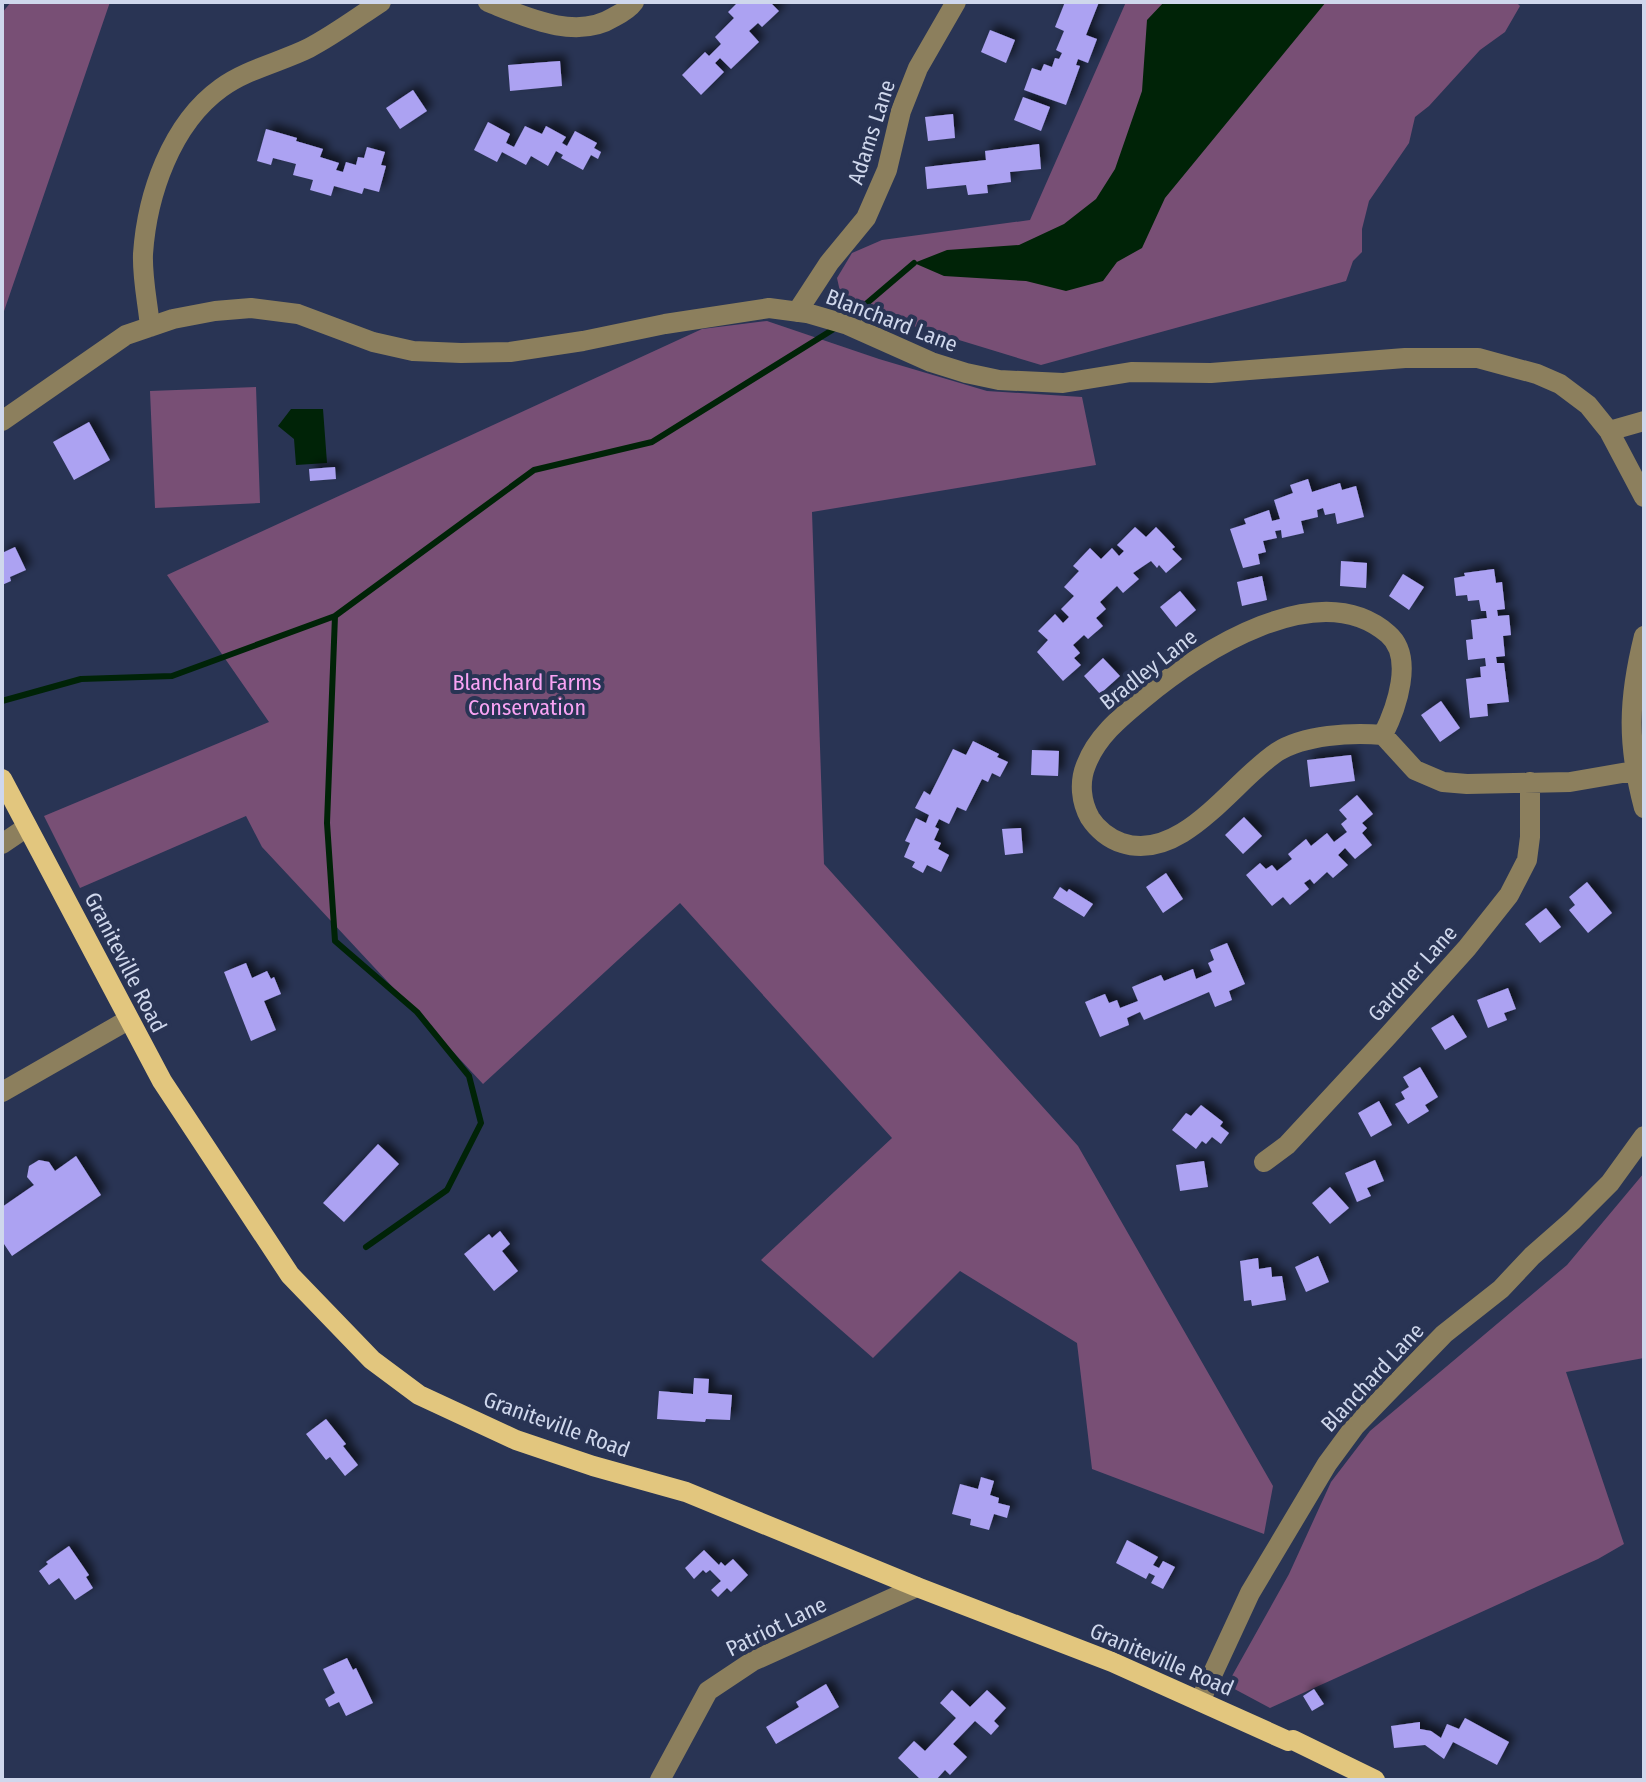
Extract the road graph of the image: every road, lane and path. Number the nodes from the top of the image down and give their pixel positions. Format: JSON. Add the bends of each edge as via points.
{"nodes":[{"id":1,"x":381,"y":2,"type":"edge"},
{"id":2,"x":488,"y":2,"type":"edge"},
{"id":3,"x":634,"y":2,"type":"edge"},
{"id":4,"x":956,"y":2,"type":"edge"},
{"id":5,"x":797,"y":312,"type":"junction"},
{"id":6,"x":150,"y":327,"type":"junction"},
{"id":7,"x":2,"y":421,"type":"edge"},
{"id":8,"x":1644,"y":421,"type":"edge"},
{"id":9,"x":1609,"y":431,"type":"junction"},
{"id":10,"x":1644,"y":497,"type":"edge"},
{"id":11,"x":1644,"y":636,"type":"edge"},
{"id":12,"x":1383,"y":735,"type":"junction"},
{"id":13,"x":1634,"y":771,"type":"junction"},
{"id":14,"x":2,"y":779,"type":"edge"},
{"id":15,"x":1530,"y":782,"type":"junction"},
{"id":16,"x":1644,"y":808,"type":"edge"},
{"id":17,"x":27,"y":827,"type":"junction"},
{"id":18,"x":2,"y":844,"type":"edge"},
{"id":19,"x":128,"y":1020,"type":"junction"},
{"id":20,"x":2,"y":1092,"type":"edge"},
{"id":21,"x":1644,"y":1136,"type":"edge"},
{"id":22,"x":1264,"y":1162,"type":"dead end"},
{"id":23,"x":917,"y":1587,"type":"junction"},
{"id":24,"x":1200,"y":1701,"type":"junction"},
{"id":25,"x":660,"y":1780,"type":"edge"},
{"id":26,"x":1375,"y":1780,"type":"edge"}],
"edges":[{"from":1,"to":6,"type":"street","via":[[310,47],[220,88],[177,136],[160,172],[143,256]]},
{"from":2,"to":3,"type":"street","via":[[561,26],[591,28]]},
{"from":4,"to":5,"type":"street","name":"Adams Lane","via":[[918,68],[887,170],[866,218]]},
{"from":5,"to":6,"type":"street","name":"Blanchard Lane","via":[[769,308],[711,316],[510,352],[413,351],[298,314],[251,308]]},
{"from":5,"to":9,"type":"street","name":"Blanchard Lane","via":[[848,325],[931,362],[999,380],[1063,383],[1131,372],[1211,373],[1405,358],[1478,358],[1560,384],[1588,405]]},
{"from":6,"to":7,"type":"street","name":"Blanchard Lane","via":[[126,335]]},
{"from":8,"to":9,"type":"street"},
{"from":9,"to":10,"type":"street","name":"Blanchard Lane"},
{"from":11,"to":13,"type":"street","via":[[1634,675]]},
{"from":12,"to":12,"type":"street","name":"Bradley Lane","via":[[1399,692],[1399,648],[1394,639],[1375,624],[1334,613],[1268,622],[1210,649],[1102,736],[1083,775],[1083,800],[1092,822],[1106,835],[1147,847],[1187,830],[1278,752],[1309,741]]},
{"from":12,"to":15,"type":"street","via":[[1415,770],[1443,782]]},
{"from":13,"to":15,"type":"street","via":[[1570,782]]},
{"from":13,"to":16,"type":"street"},
{"from":14,"to":17,"type":"main road","name":"Graniteville Road"},
{"from":15,"to":22,"type":"street","name":"Gardner Lane","via":[[1527,860],[1509,895],[1387,1037],[1287,1145]]},
{"from":17,"to":18,"type":"street"},
{"from":17,"to":19,"type":"main road","name":"Graniteville Road"},
{"from":19,"to":20,"type":"street"},
{"from":19,"to":23,"type":"main road","name":"Graniteville Road","via":[[162,1081],[290,1275],[372,1360],[412,1390],[516,1440],[686,1492]]},
{"from":21,"to":24,"type":"street","name":"Blanchard Lane","via":[[1610,1183],[1501,1289],[1444,1334],[1355,1426],[1250,1593]]},
{"from":23,"to":24,"type":"main road","name":"Graniteville Road"},
{"from":23,"to":25,"type":"street","name":"Patriot Lane","via":[[753,1661],[716,1684],[698,1706]]},
{"from":24,"to":26,"type":"main road","name":"Graniteville Road"}]}
